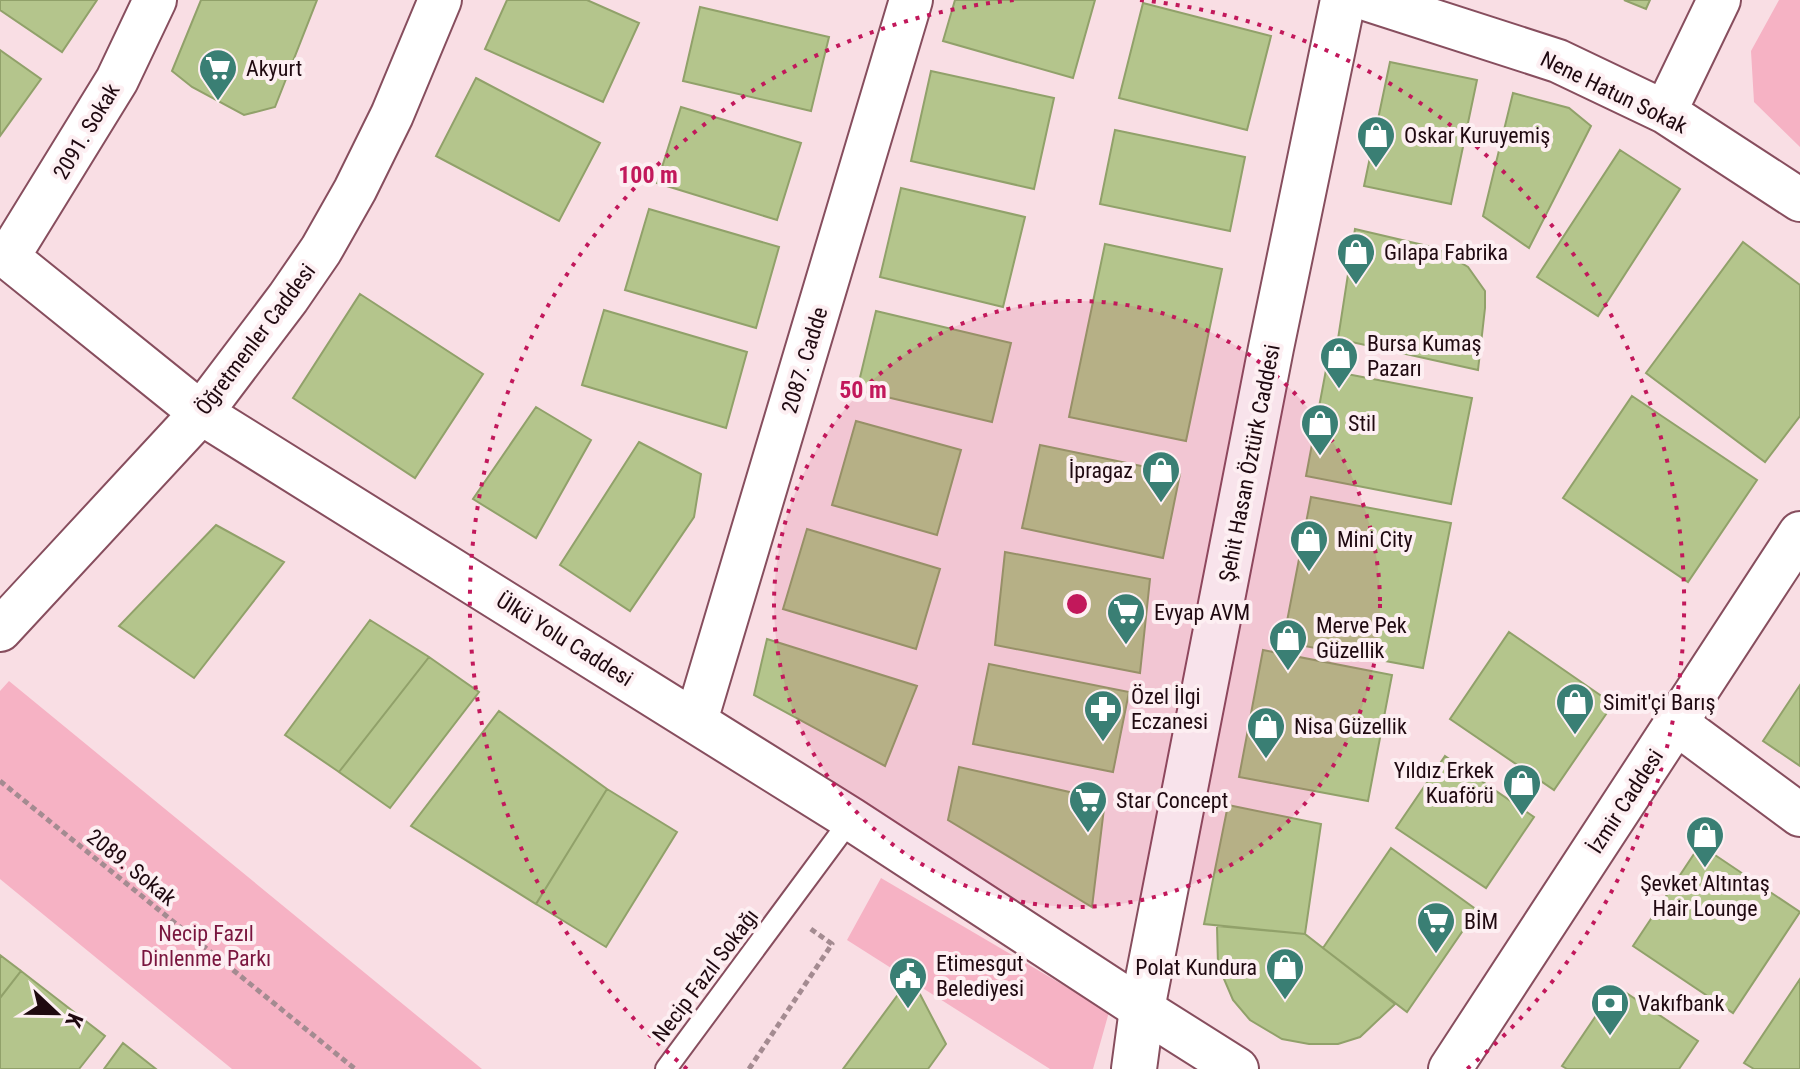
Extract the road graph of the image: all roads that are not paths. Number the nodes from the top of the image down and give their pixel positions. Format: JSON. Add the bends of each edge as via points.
{"nodes":[{"id":1,"x":155,"y":0,"type":"edge"},
{"id":2,"x":440,"y":0,"type":"edge"},
{"id":3,"x":911,"y":0,"type":"edge"},
{"id":4,"x":1343,"y":0,"type":"edge"},
{"id":5,"x":1369,"y":0,"type":"edge"},
{"id":6,"x":1719,"y":0,"type":"edge"},
{"id":7,"x":1665,"y":112,"type":"junction"},
{"id":8,"x":1800,"y":200,"type":"edge"},
{"id":9,"x":4,"y":254,"type":"edge"},
{"id":10,"x":201,"y":413,"type":"junction"},
{"id":11,"x":1800,"y":533,"type":"edge"},
{"id":12,"x":0,"y":630,"type":"edge"},
{"id":13,"x":696,"y":721,"type":"junction"},
{"id":14,"x":1676,"y":723,"type":"junction"},
{"id":15,"x":1800,"y":815,"type":"edge"},
{"id":16,"x":851,"y":819,"type":"junction"},
{"id":17,"x":1142,"y":1009,"type":"junction"},
{"id":18,"x":666,"y":1069,"type":"edge"},
{"id":19,"x":1134,"y":1069,"type":"edge"},
{"id":20,"x":1237,"y":1069,"type":"edge"},
{"id":21,"x":1450,"y":1069,"type":"edge"}],
"edges":[{"from":1,"to":9,"type":"street","name":"2091. Sokak","via":[[117,80]]},
{"from":2,"to":10,"type":"street","name":"Öğretmenler Caddesi","via":[[392,115],[321,250]]},
{"from":3,"to":13,"type":"street","name":"2087. Cadde"},
{"from":4,"to":17,"type":"street","name":"Şehit Hasan Öztürk Caddesi"},
{"from":5,"to":7,"type":"street","name":"Nene Hatun Sokak","via":[[1558,61]]},
{"from":6,"to":7,"type":"street"},
{"from":7,"to":8,"type":"street","name":"Nene Hatun Sokak"},
{"from":9,"to":10,"type":"street","name":"Ülkü Yolu Caddesi"},
{"from":10,"to":12,"type":"street","name":"Öğretmenler Caddesi"},
{"from":10,"to":13,"type":"street","name":"Ülkü Yolu Caddesi"},
{"from":11,"to":14,"type":"street","name":"İzmir Caddesi"},
{"from":13,"to":16,"type":"street","name":"Ülkü Yolu Caddesi"},
{"from":14,"to":15,"type":"street"},
{"from":14,"to":21,"type":"street","name":"İzmir Caddesi"},
{"from":16,"to":17,"type":"street","name":"Ülkü Yolu Caddesi"},
{"from":16,"to":18,"type":"lane","name":"Necip Fazıl Sokağı"},
{"from":17,"to":19,"type":"street","name":"Şehit Hasan Öztürk Caddesi"},
{"from":17,"to":20,"type":"street","name":"Ülkü Yolu Caddesi"}]}
